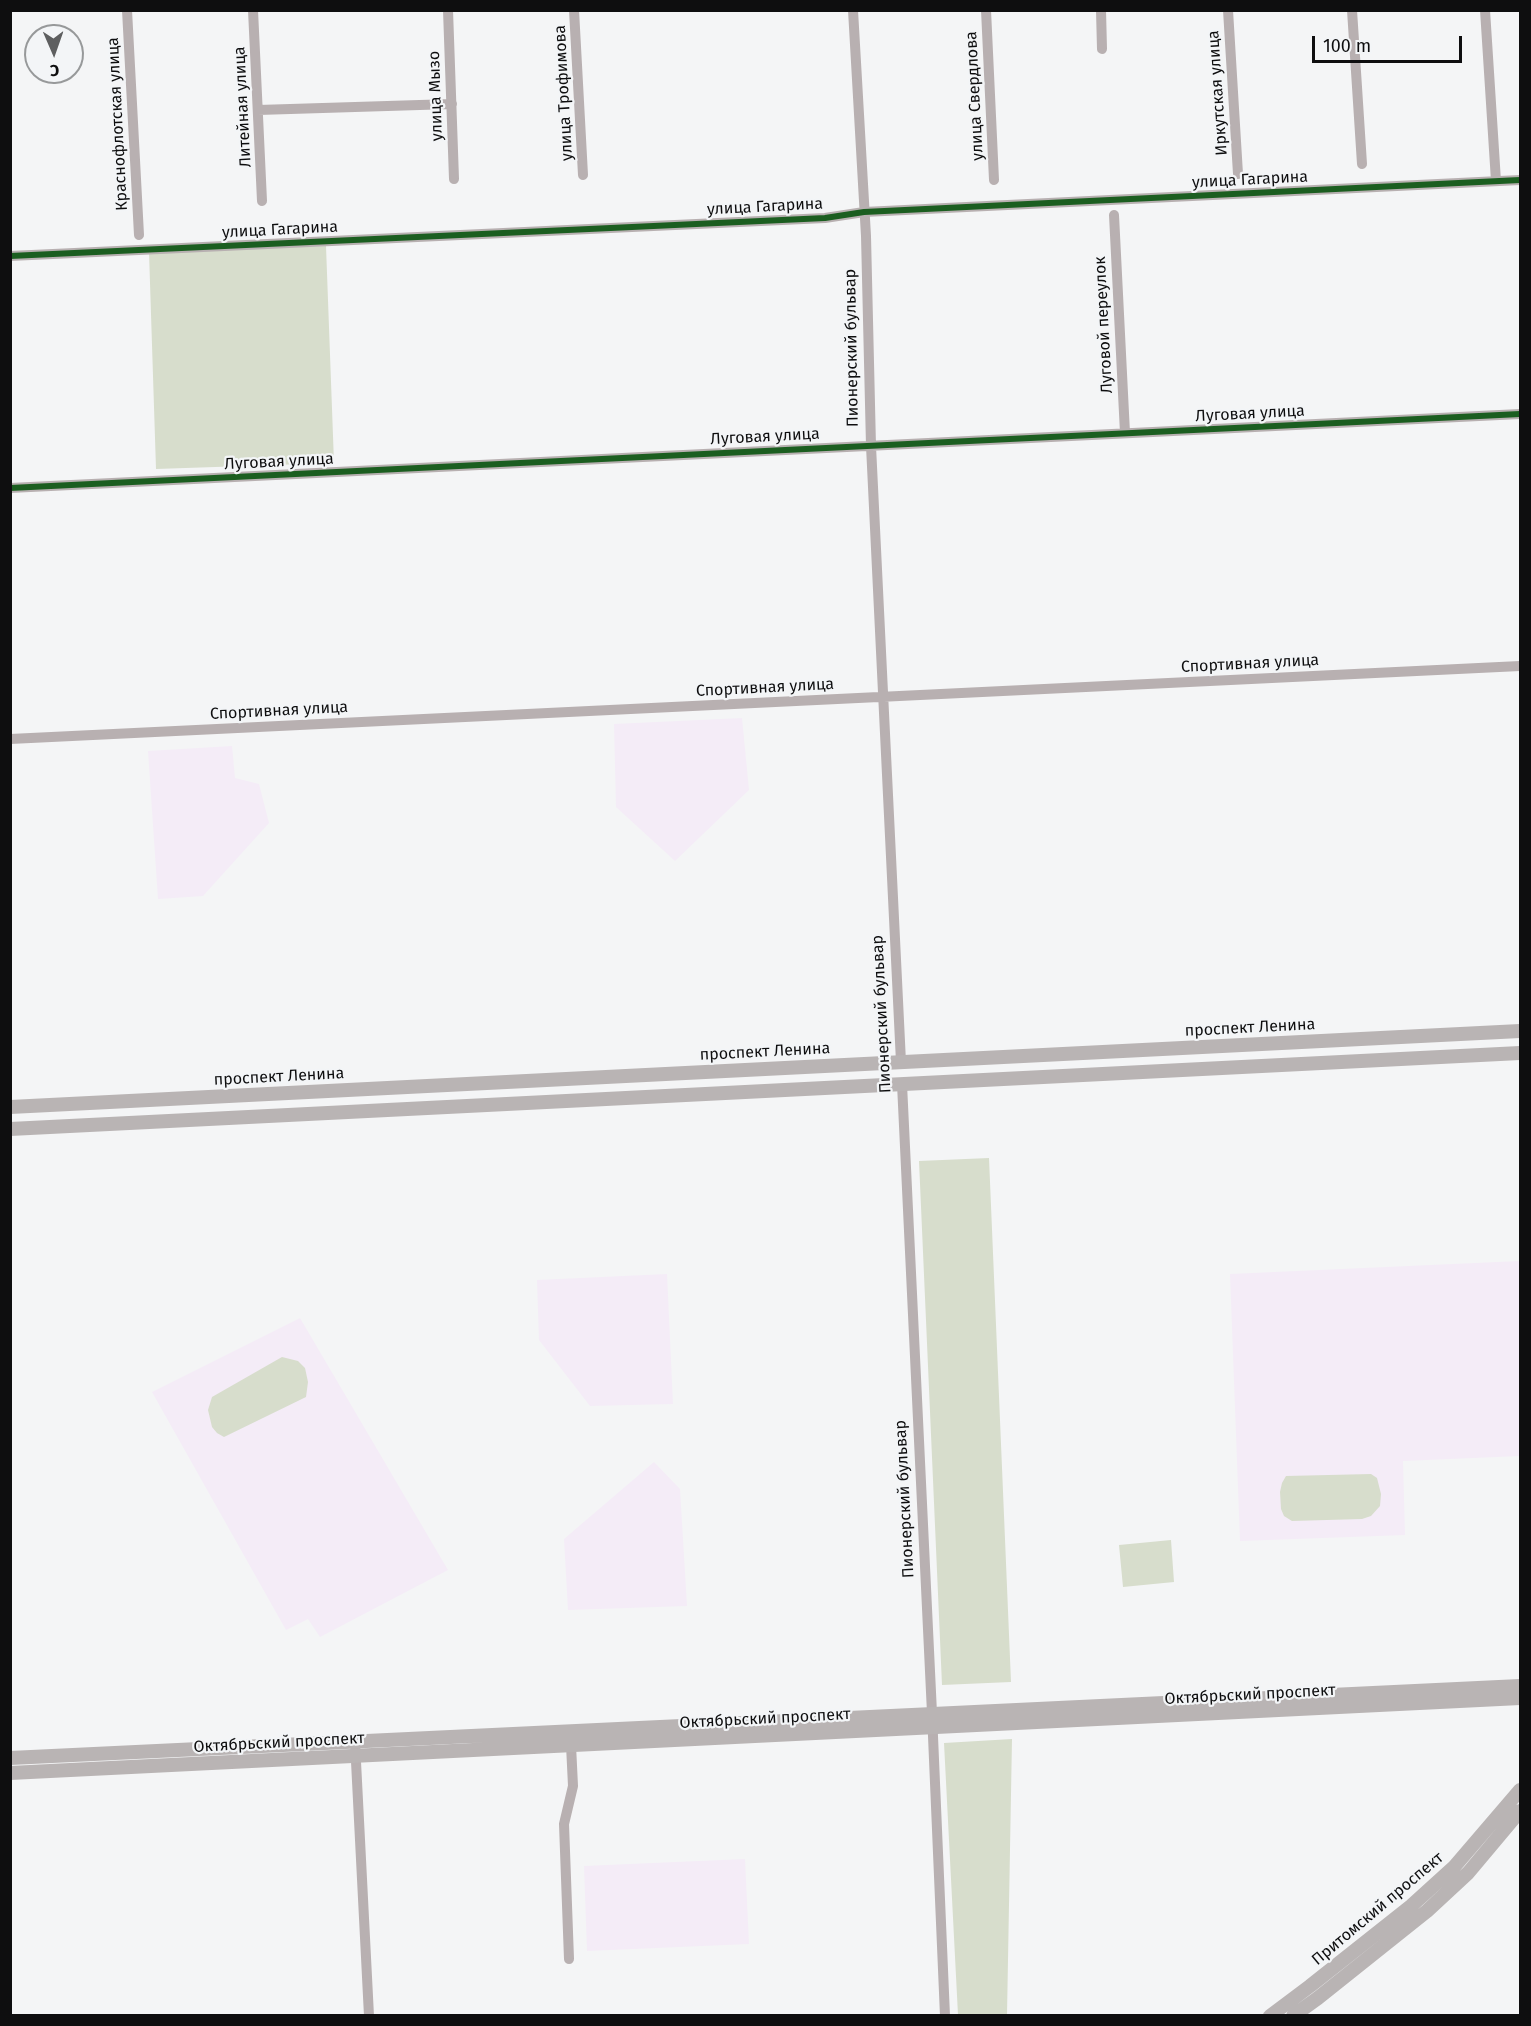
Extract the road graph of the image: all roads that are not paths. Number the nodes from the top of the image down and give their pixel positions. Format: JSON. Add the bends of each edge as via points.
{"nodes":[{"id":1,"x":128,"y":10,"type":"edge"},
{"id":2,"x":253,"y":10,"type":"edge"},
{"id":3,"x":448,"y":10,"type":"edge"},
{"id":4,"x":574,"y":10,"type":"edge"},
{"id":5,"x":853,"y":10,"type":"edge"},
{"id":6,"x":986,"y":10,"type":"edge"},
{"id":7,"x":1101,"y":10,"type":"edge"},
{"id":8,"x":1228,"y":10,"type":"edge"},
{"id":9,"x":1352,"y":10,"type":"edge"},
{"id":10,"x":1485,"y":10,"type":"edge"},
{"id":11,"x":1102,"y":49,"type":"dead end"},
{"id":12,"x":452,"y":104,"type":"junction"},
{"id":13,"x":258,"y":110,"type":"junction"},
{"id":14,"x":1362,"y":164,"type":"dead end"},
{"id":15,"x":1238,"y":174,"type":"dead end"},
{"id":16,"x":583,"y":175,"type":"dead end"},
{"id":17,"x":454,"y":179,"type":"dead end"},
{"id":18,"x":994,"y":180,"type":"dead end"},
{"id":19,"x":1521,"y":180,"type":"edge"},
{"id":20,"x":1496,"y":182,"type":"junction"},
{"id":21,"x":262,"y":201,"type":"dead end"},
{"id":22,"x":864,"y":212,"type":"junction"},
{"id":23,"x":1114,"y":215,"type":"dead end"},
{"id":24,"x":139,"y":235,"type":"dead end"},
{"id":25,"x":10,"y":256,"type":"edge"},
{"id":26,"x":1521,"y":414,"type":"edge"},
{"id":27,"x":1125,"y":433,"type":"junction"},
{"id":28,"x":871,"y":446,"type":"junction"},
{"id":29,"x":10,"y":488,"type":"edge"},
{"id":30,"x":1521,"y":666,"type":"edge"},
{"id":31,"x":883,"y":697,"type":"junction"},
{"id":32,"x":10,"y":739,"type":"edge"},
{"id":33,"x":1521,"y":1031,"type":"edge"},
{"id":34,"x":1521,"y":1053,"type":"edge"},
{"id":35,"x":900,"y":1062,"type":"junction"},
{"id":36,"x":902,"y":1084,"type":"junction"},
{"id":37,"x":288,"y":1093,"type":"junction"},
{"id":38,"x":10,"y":1107,"type":"edge"},
{"id":39,"x":292,"y":1115,"type":"junction"},
{"id":40,"x":10,"y":1129,"type":"edge"},
{"id":41,"x":1521,"y":1686,"type":"edge"},
{"id":42,"x":1521,"y":1698,"type":"edge"},
{"id":43,"x":932,"y":1720,"type":"junction"},
{"id":44,"x":571,"y":1745,"type":"junction"},
{"id":45,"x":356,"y":1749,"type":"junction"},
{"id":46,"x":10,"y":1758,"type":"edge"},
{"id":47,"x":10,"y":1773,"type":"edge"},
{"id":48,"x":1521,"y":1790,"type":"edge"},
{"id":49,"x":1521,"y":1811,"type":"edge"},
{"id":50,"x":569,"y":1959,"type":"dead end"},
{"id":51,"x":369,"y":2016,"type":"edge"},
{"id":52,"x":945,"y":2016,"type":"edge"},
{"id":53,"x":1270,"y":2016,"type":"edge"},
{"id":54,"x":1293,"y":2016,"type":"edge"}],
"edges":[{"from":1,"to":24,"type":"street","name":"Краснофлотская улица"},
{"from":2,"to":13,"type":"street","name":"Литейная улица"},
{"from":3,"to":12,"type":"street","name":"улица Мызо"},
{"from":4,"to":16,"type":"street","name":"улица Трофимова"},
{"from":5,"to":22,"type":"street","name":"Пионерский бульвар"},
{"from":6,"to":18,"type":"street","name":"улица Свердлова"},
{"from":7,"to":11,"type":"street"},
{"from":8,"to":15,"type":"street","name":"Иркутская улица"},
{"from":9,"to":14,"type":"street"},
{"from":10,"to":20,"type":"street"},
{"from":12,"to":13,"type":"street"},
{"from":12,"to":17,"type":"street","name":"улица Мызо"},
{"from":13,"to":21,"type":"street","name":"Литейная улица"},
{"from":19,"to":20,"type":"street","name":"улица Гагарина"},
{"from":20,"to":22,"type":"street","name":"улица Гагарина"},
{"from":22,"to":25,"type":"street","name":"улица Гагарина","via":[[825,218]]},
{"from":22,"to":28,"type":"street","name":"Пионерский бульвар"},
{"from":23,"to":27,"type":"street","name":"Луговой переулок"},
{"from":26,"to":27,"type":"street","name":"Луговая улица"},
{"from":27,"to":28,"type":"street","name":"Луговая улица"},
{"from":28,"to":29,"type":"street","name":"Луговая улица"},
{"from":28,"to":31,"type":"street","name":"Пионерский бульвар"},
{"from":30,"to":31,"type":"street","name":"Спортивная улица"},
{"from":31,"to":32,"type":"street","name":"Спортивная улица"},
{"from":31,"to":35,"type":"street","name":"Пионерский бульвар"},
{"from":33,"to":35,"type":"main road","name":"проспект Ленина"},
{"from":34,"to":36,"type":"main road"},
{"from":35,"to":36,"type":"main road","name":"Пионерский бульвар"},
{"from":35,"to":37,"type":"main road","name":"проспект Ленина"},
{"from":36,"to":39,"type":"main road"},
{"from":36,"to":43,"type":"street","name":"Пионерский бульвар"},
{"from":37,"to":38,"type":"main road","name":"проспект Ленина"},
{"from":37,"to":39,"type":"main road"},
{"from":39,"to":40,"type":"main road"},
{"from":41,"to":43,"type":"main road","name":"Октябрьский проспект"},
{"from":42,"to":43,"type":"main road","name":"Октябрьский проспект"},
{"from":43,"to":44,"type":"main road","name":"Октябрьский проспект"},
{"from":43,"to":45,"type":"main road","name":"Октябрьский проспект"},
{"from":43,"to":52,"type":"street","name":"Пионерский бульвар"},
{"from":44,"to":45,"type":"main road","name":"Октябрьский проспект"},
{"from":44,"to":50,"type":"street","via":[[573,1786],[564,1824]]},
{"from":45,"to":46,"type":"main road","name":"Октябрьский проспект"},
{"from":45,"to":47,"type":"main road","name":"Октябрьский проспект"},
{"from":45,"to":51,"type":"street"},
{"from":48,"to":53,"type":"main road","name":"Притомский проспект","via":[[1463,1858],[1425,1894]]},
{"from":49,"to":54,"type":"main road","name":"Притомский проспект","via":[[1468,1873],[1427,1911]]}]}
